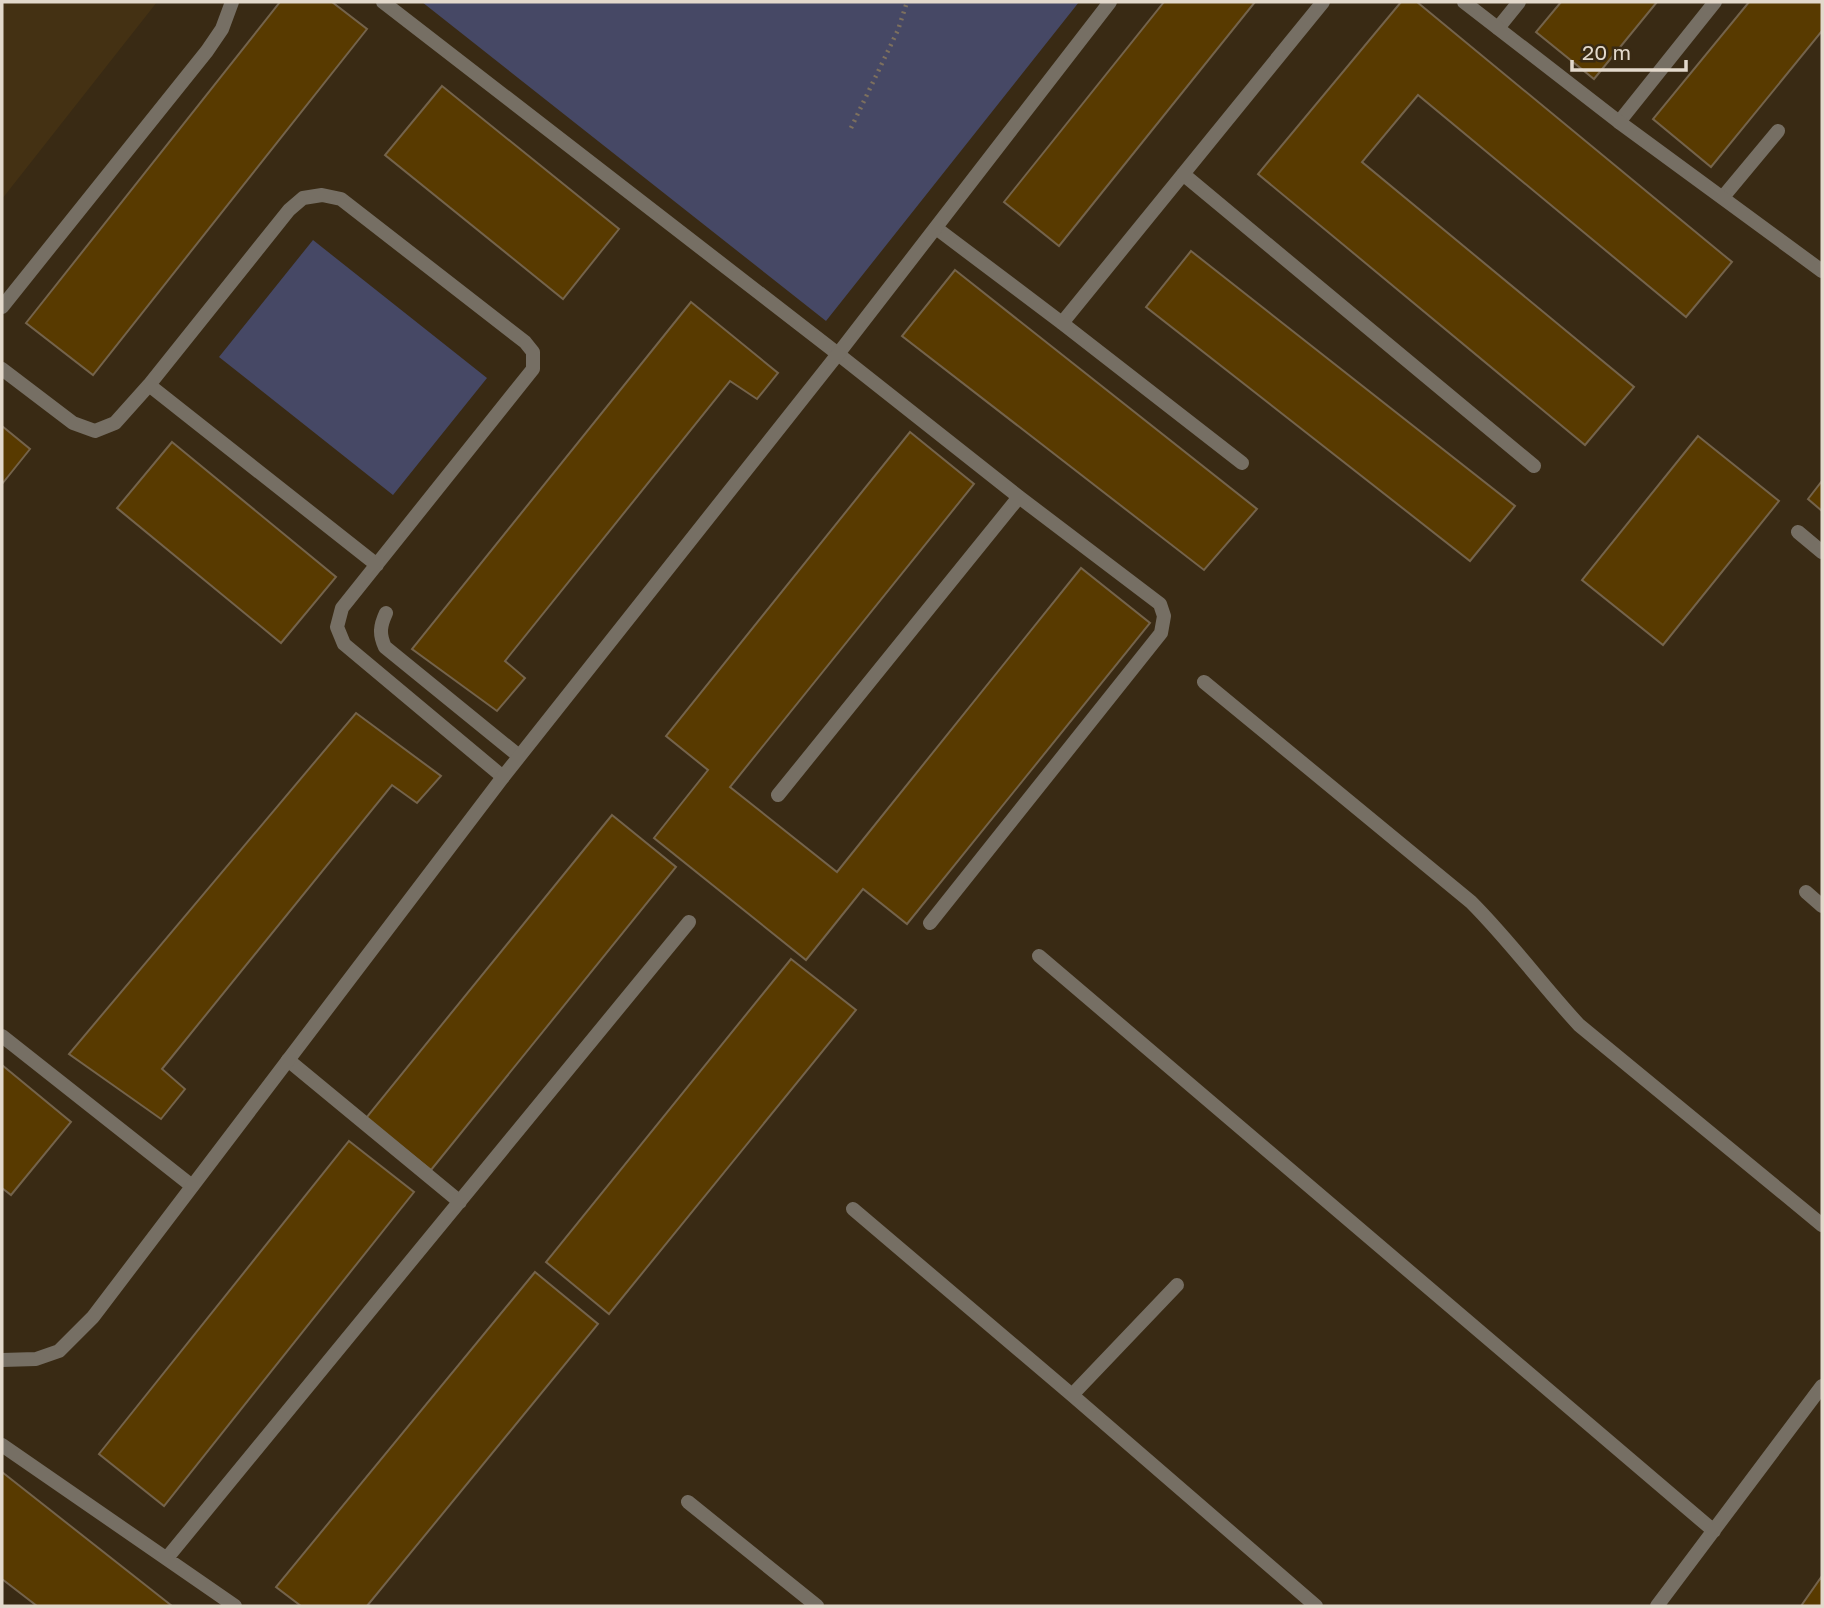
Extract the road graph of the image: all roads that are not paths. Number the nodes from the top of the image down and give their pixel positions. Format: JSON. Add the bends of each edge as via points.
{"nodes":[{"id":1,"x":232,"y":2,"type":"edge"},
{"id":2,"x":383,"y":2,"type":"edge"},
{"id":3,"x":1110,"y":2,"type":"edge"},
{"id":4,"x":1323,"y":2,"type":"edge"},
{"id":5,"x":1464,"y":2,"type":"edge"},
{"id":6,"x":1519,"y":2,"type":"edge"},
{"id":7,"x":1715,"y":2,"type":"edge"},
{"id":8,"x":1498,"y":28,"type":"junction"},
{"id":9,"x":1619,"y":122,"type":"junction"},
{"id":10,"x":1778,"y":131,"type":"dead end"},
{"id":11,"x":1183,"y":174,"type":"junction"},
{"id":12,"x":1723,"y":197,"type":"junction"},
{"id":13,"x":936,"y":228,"type":"junction"},
{"id":14,"x":1822,"y":271,"type":"edge"},
{"id":15,"x":2,"y":307,"type":"edge"},
{"id":16,"x":1062,"y":323,"type":"junction"},
{"id":17,"x":838,"y":354,"type":"junction"},
{"id":18,"x":2,"y":369,"type":"edge"},
{"id":19,"x":149,"y":385,"type":"junction"},
{"id":20,"x":1242,"y":463,"type":"dead end"},
{"id":21,"x":1534,"y":466,"type":"dead end"},
{"id":22,"x":1019,"y":497,"type":"junction"},
{"id":23,"x":1798,"y":531,"type":"dead end"},
{"id":24,"x":1822,"y":552,"type":"edge"},
{"id":25,"x":377,"y":565,"type":"junction"},
{"id":26,"x":386,"y":613,"type":"dead end"},
{"id":27,"x":1204,"y":682,"type":"dead end"},
{"id":28,"x":519,"y":756,"type":"junction"},
{"id":29,"x":503,"y":777,"type":"junction"},
{"id":30,"x":778,"y":795,"type":"dead end"},
{"id":31,"x":1806,"y":892,"type":"dead end"},
{"id":32,"x":1822,"y":906,"type":"edge"},
{"id":33,"x":689,"y":922,"type":"dead end"},
{"id":34,"x":930,"y":923,"type":"dead end"},
{"id":35,"x":1039,"y":956,"type":"dead end"},
{"id":36,"x":2,"y":1036,"type":"edge"},
{"id":37,"x":288,"y":1060,"type":"junction"},
{"id":38,"x":192,"y":1186,"type":"junction"},
{"id":39,"x":460,"y":1202,"type":"junction"},
{"id":40,"x":853,"y":1209,"type":"dead end"},
{"id":41,"x":1822,"y":1224,"type":"edge"},
{"id":42,"x":1177,"y":1285,"type":"dead end"},
{"id":43,"x":2,"y":1360,"type":"edge"},
{"id":44,"x":1822,"y":1387,"type":"edge"},
{"id":45,"x":1072,"y":1395,"type":"junction"},
{"id":46,"x":2,"y":1445,"type":"edge"},
{"id":47,"x":688,"y":1502,"type":"dead end"},
{"id":48,"x":1714,"y":1531,"type":"junction"},
{"id":49,"x":167,"y":1558,"type":"junction"},
{"id":50,"x":235,"y":1606,"type":"edge"},
{"id":51,"x":817,"y":1606,"type":"edge"},
{"id":52,"x":1316,"y":1606,"type":"edge"},
{"id":53,"x":1657,"y":1606,"type":"edge"}],
"edges":[{"from":1,"to":15,"type":"street","via":[[208,51]]},
{"from":2,"to":17,"type":"street"},
{"from":3,"to":13,"type":"street"},
{"from":4,"to":11,"type":"street"},
{"from":5,"to":8,"type":"street"},
{"from":6,"to":8,"type":"street"},
{"from":7,"to":9,"type":"street"},
{"from":8,"to":9,"type":"street"},
{"from":9,"to":12,"type":"street"},
{"from":10,"to":12,"type":"street"},
{"from":11,"to":16,"type":"street"},
{"from":11,"to":21,"type":"street"},
{"from":12,"to":14,"type":"street"},
{"from":13,"to":16,"type":"street"},
{"from":13,"to":17,"type":"street"},
{"from":16,"to":20,"type":"street"},
{"from":17,"to":22,"type":"street"},
{"from":17,"to":28,"type":"street"},
{"from":18,"to":19,"type":"street","via":[[72,423],[95,432],[115,423]]},
{"from":19,"to":25,"type":"street"},
{"from":19,"to":25,"type":"street","via":[[289,210],[303,198],[322,195],[341,199],[525,342],[533,352],[533,369]]},
{"from":22,"to":30,"type":"street"},
{"from":22,"to":34,"type":"street","via":[[1160,604],[1164,616],[1161,633]]},
{"from":23,"to":24,"type":"street"},
{"from":25,"to":29,"type":"street","via":[[342,608],[337,627],[344,644]]},
{"from":26,"to":28,"type":"street","via":[[380,625],[384,648]]},
{"from":27,"to":41,"type":"street","via":[[1471,902],[1579,1025]]},
{"from":28,"to":29,"type":"street"},
{"from":29,"to":37,"type":"street"},
{"from":31,"to":32,"type":"street"},
{"from":33,"to":39,"type":"street"},
{"from":35,"to":48,"type":"street"},
{"from":36,"to":38,"type":"street"},
{"from":37,"to":38,"type":"street"},
{"from":37,"to":39,"type":"street"},
{"from":38,"to":43,"type":"street","via":[[93,1317],[59,1351],[36,1359]]},
{"from":39,"to":49,"type":"street"},
{"from":40,"to":45,"type":"street"},
{"from":42,"to":45,"type":"street"},
{"from":44,"to":48,"type":"street"},
{"from":45,"to":52,"type":"street"},
{"from":46,"to":49,"type":"street"},
{"from":47,"to":51,"type":"street"},
{"from":48,"to":53,"type":"street"},
{"from":49,"to":50,"type":"street"}]}
